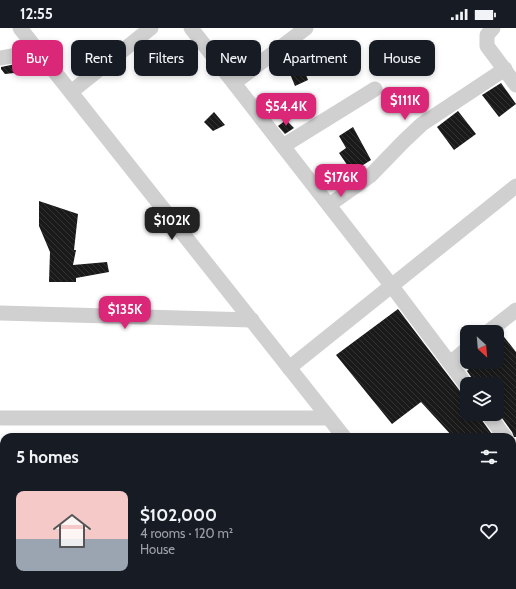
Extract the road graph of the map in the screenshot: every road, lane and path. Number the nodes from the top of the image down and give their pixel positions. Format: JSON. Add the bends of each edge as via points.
{"nodes":[{"id":1,"x":20,"y":28,"type":"edge"},
{"id":2,"x":151,"y":28,"type":"edge"},
{"id":3,"x":192,"y":28,"type":"edge"},
{"id":4,"x":306,"y":28,"type":"edge"},
{"id":5,"x":493,"y":28,"type":"edge"},
{"id":6,"x":30,"y":40,"type":"edge"},
{"id":7,"x":12,"y":56,"type":"edge"},
{"id":8,"x":0,"y":58,"type":"edge"},
{"id":9,"x":505,"y":69,"type":"junction"},
{"id":10,"x":59,"y":76,"type":"edge"},
{"id":11,"x":234,"y":83,"type":"junction"},
{"id":12,"x":516,"y":84,"type":"edge"},
{"id":13,"x":376,"y":89,"type":"dead end"},
{"id":14,"x":71,"y":92,"type":"junction"},
{"id":15,"x":283,"y":146,"type":"junction"},
{"id":16,"x":516,"y":186,"type":"edge"},
{"id":17,"x":329,"y":205,"type":"junction"},
{"id":18,"x":391,"y":285,"type":"junction"},
{"id":19,"x":516,"y":310,"type":"edge"},
{"id":20,"x":0,"y":313,"type":"edge"},
{"id":21,"x":252,"y":320,"type":"junction"},
{"id":22,"x":497,"y":325,"type":"edge"},
{"id":23,"x":460,"y":355,"type":"edge"},
{"id":24,"x":450,"y":363,"type":"junction"},
{"id":25,"x":289,"y":368,"type":"junction"},
{"id":26,"x":460,"y":377,"type":"edge"},
{"id":27,"x":0,"y":418,"type":"edge"},
{"id":28,"x":329,"y":418,"type":"junction"},
{"id":29,"x":493,"y":421,"type":"edge"},
{"id":30,"x":341,"y":433,"type":"edge"},
{"id":31,"x":502,"y":433,"type":"edge"}],
"edges":[{"from":1,"to":6,"type":"street"},
{"from":2,"to":14,"type":"street"},
{"from":3,"to":11,"type":"street"},
{"from":4,"to":11,"type":"street"},
{"from":5,"to":9,"type":"street","via":[[487,35],[487,46]]},
{"from":7,"to":8,"type":"street"},
{"from":9,"to":12,"type":"street"},
{"from":9,"to":17,"type":"street","via":[[422,124],[370,176]]},
{"from":10,"to":14,"type":"street"},
{"from":11,"to":15,"type":"street"},
{"from":13,"to":15,"type":"street"},
{"from":14,"to":21,"type":"street"},
{"from":15,"to":17,"type":"street"},
{"from":16,"to":18,"type":"street"},
{"from":17,"to":18,"type":"street"},
{"from":18,"to":24,"type":"street"},
{"from":18,"to":25,"type":"street"},
{"from":19,"to":22,"type":"street"},
{"from":20,"to":21,"type":"street"},
{"from":21,"to":25,"type":"street"},
{"from":23,"to":24,"type":"street"},
{"from":24,"to":26,"type":"street"},
{"from":25,"to":28,"type":"street"},
{"from":27,"to":28,"type":"street"},
{"from":28,"to":30,"type":"street"},
{"from":29,"to":31,"type":"street"}]}
